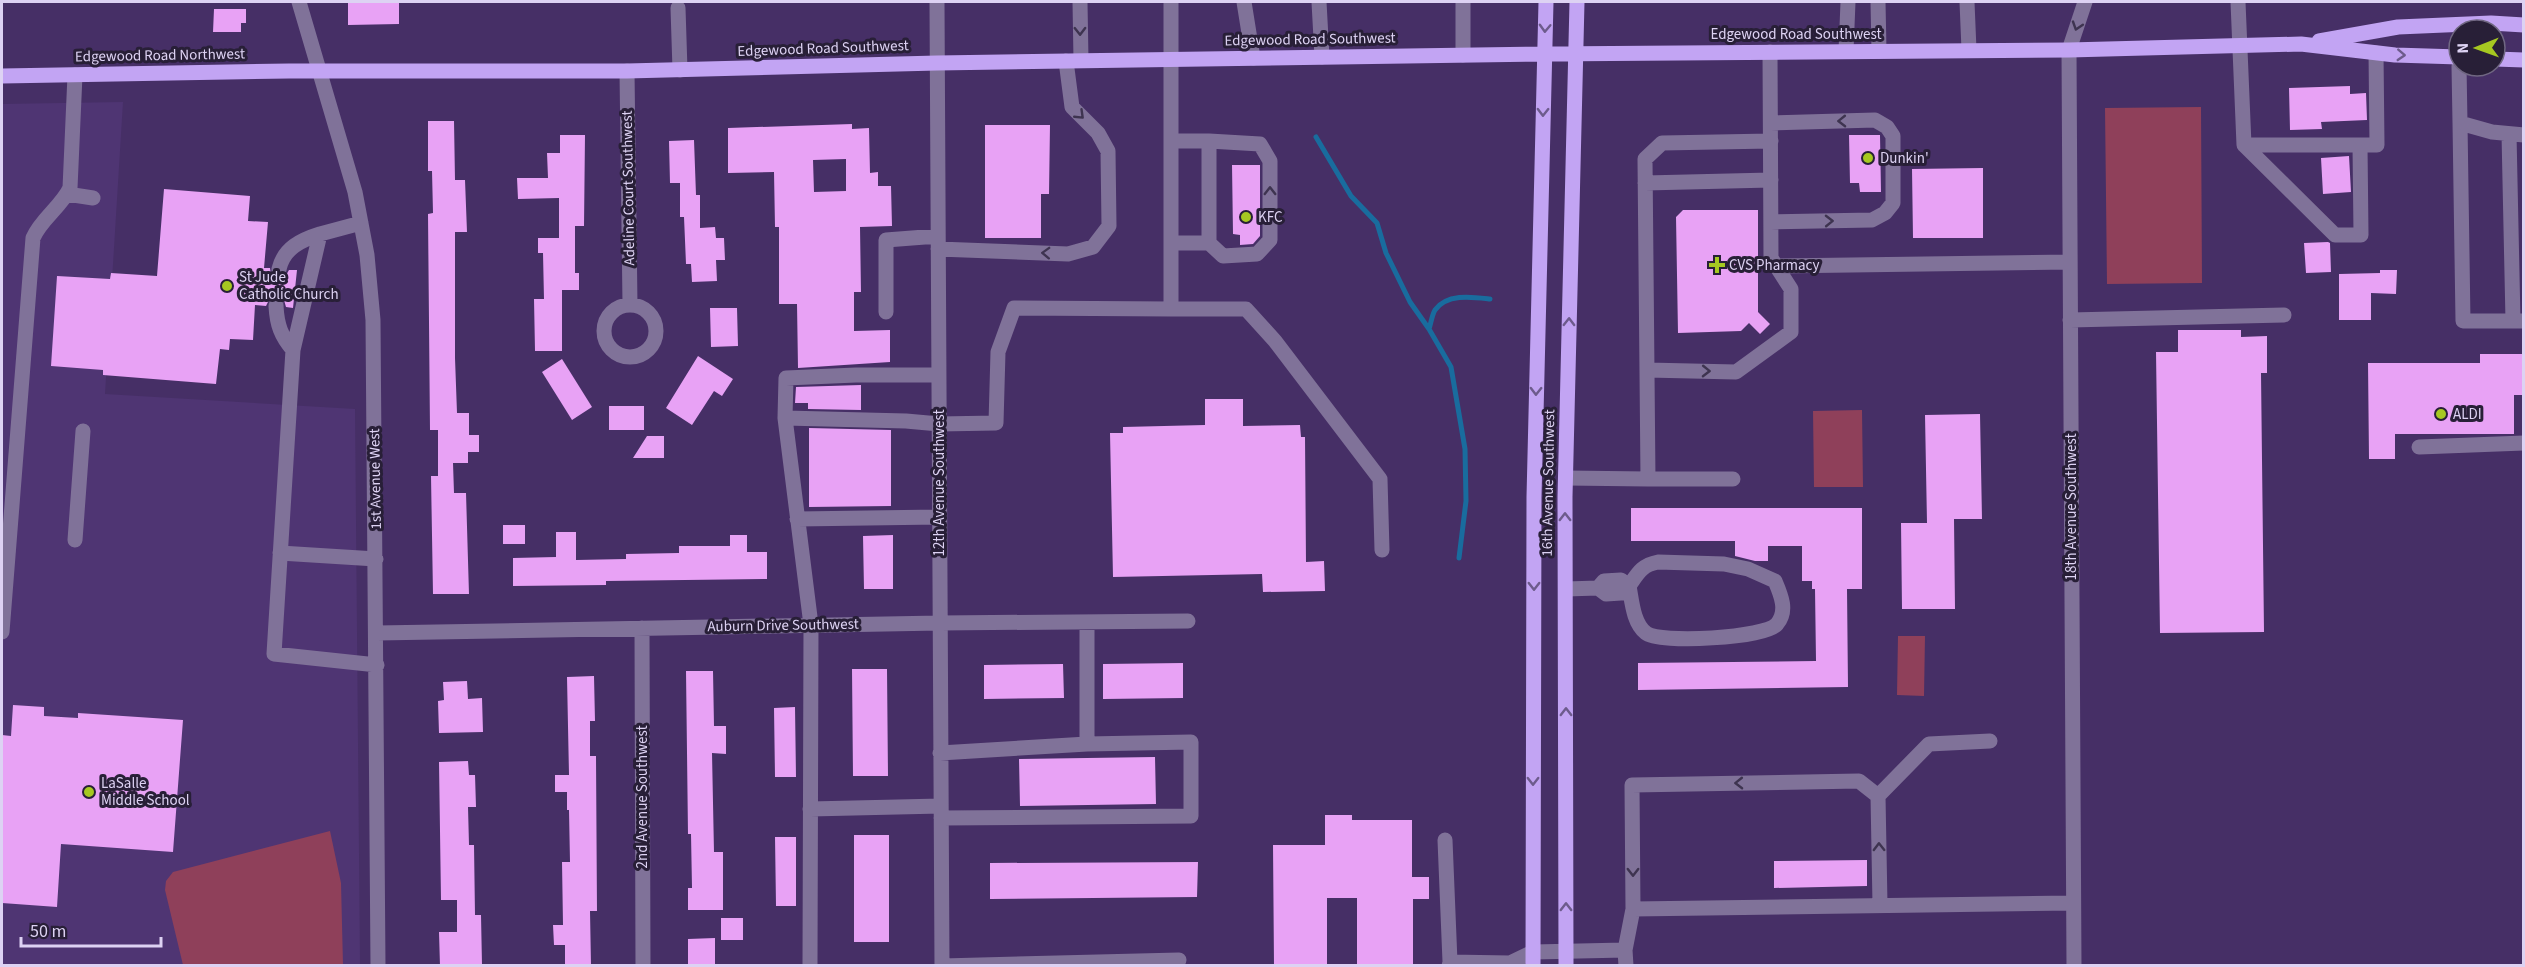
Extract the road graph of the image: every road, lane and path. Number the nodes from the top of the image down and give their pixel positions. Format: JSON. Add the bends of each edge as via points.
{"nodes":[{"id":1,"x":299,"y":2,"type":"edge"},
{"id":2,"x":936,"y":2,"type":"edge"},
{"id":3,"x":1080,"y":2,"type":"edge"},
{"id":4,"x":1171,"y":2,"type":"edge"},
{"id":5,"x":1244,"y":2,"type":"edge"},
{"id":6,"x":1320,"y":2,"type":"edge"},
{"id":7,"x":1463,"y":2,"type":"edge"},
{"id":8,"x":1546,"y":2,"type":"edge"},
{"id":9,"x":1577,"y":2,"type":"edge"},
{"id":10,"x":1848,"y":2,"type":"edge"},
{"id":11,"x":1878,"y":2,"type":"edge"},
{"id":12,"x":1967,"y":2,"type":"edge"},
{"id":13,"x":2085,"y":2,"type":"edge"},
{"id":14,"x":2238,"y":2,"type":"edge"},
{"id":15,"x":678,"y":8,"type":"dead end"},
{"id":16,"x":2523,"y":25,"type":"edge"},
{"id":17,"x":2301,"y":44,"type":"junction"},
{"id":18,"x":2240,"y":46,"type":"junction"},
{"id":19,"x":1969,"y":50,"type":"junction"},
{"id":20,"x":2069,"y":50,"type":"junction"},
{"id":21,"x":1846,"y":51,"type":"junction"},
{"id":22,"x":1879,"y":51,"type":"junction"},
{"id":23,"x":1770,"y":52,"type":"junction"},
{"id":24,"x":1575,"y":53,"type":"junction"},
{"id":25,"x":2376,"y":53,"type":"junction"},
{"id":26,"x":1544,"y":54,"type":"junction"},
{"id":27,"x":1464,"y":55,"type":"junction"},
{"id":28,"x":2447,"y":56,"type":"edge"},
{"id":29,"x":1322,"y":57,"type":"junction"},
{"id":30,"x":1253,"y":58,"type":"junction"},
{"id":31,"x":1170,"y":59,"type":"junction"},
{"id":32,"x":2507,"y":59,"type":"edge"},
{"id":33,"x":2523,"y":60,"type":"edge"},
{"id":34,"x":1073,"y":61,"type":"junction"},
{"id":35,"x":937,"y":63,"type":"junction"},
{"id":36,"x":680,"y":70,"type":"junction"},
{"id":37,"x":319,"y":71,"type":"junction"},
{"id":38,"x":627,"y":71,"type":"junction"},
{"id":39,"x":75,"y":75,"type":"junction"},
{"id":40,"x":2,"y":76,"type":"edge"},
{"id":41,"x":2459,"y":78,"type":"edge"},
{"id":42,"x":1771,"y":123,"type":"junction"},
{"id":43,"x":2460,"y":123,"type":"junction"},
{"id":44,"x":2516,"y":135,"type":"edge"},
{"id":45,"x":1171,"y":141,"type":"junction"},
{"id":46,"x":1209,"y":141,"type":"junction"},
{"id":47,"x":1771,"y":141,"type":"junction"},
{"id":48,"x":2360,"y":145,"type":"junction"},
{"id":49,"x":2244,"y":146,"type":"junction"},
{"id":50,"x":1771,"y":180,"type":"junction"},
{"id":51,"x":1645,"y":183,"type":"junction"},
{"id":52,"x":67,"y":194,"type":"junction"},
{"id":53,"x":93,"y":198,"type":"dead end"},
{"id":54,"x":1771,"y":222,"type":"junction"},
{"id":55,"x":361,"y":223,"type":"junction"},
{"id":56,"x":320,"y":234,"type":"junction"},
{"id":57,"x":938,"y":242,"type":"junction"},
{"id":58,"x":1171,"y":243,"type":"junction"},
{"id":59,"x":1209,"y":243,"type":"junction"},
{"id":60,"x":2070,"y":262,"type":"junction"},
{"id":61,"x":1776,"y":266,"type":"junction"},
{"id":62,"x":279,"y":269,"type":"tunnel mouth"},
{"id":63,"x":630,"y":305,"type":"dead end"},
{"id":64,"x":276,"y":306,"type":"tunnel mouth"},
{"id":65,"x":1172,"y":309,"type":"junction"},
{"id":66,"x":886,"y":312,"type":"dead end"},
{"id":67,"x":2284,"y":315,"type":"dead end"},
{"id":68,"x":2070,"y":320,"type":"junction"},
{"id":69,"x":2518,"y":321,"type":"edge"},
{"id":70,"x":293,"y":350,"type":"junction"},
{"id":71,"x":1647,"y":370,"type":"junction"},
{"id":72,"x":939,"y":375,"type":"junction"},
{"id":73,"x":785,"y":418,"type":"junction"},
{"id":74,"x":939,"y":424,"type":"junction"},
{"id":75,"x":83,"y":431,"type":"dead end"},
{"id":76,"x":2523,"y":443,"type":"edge"},
{"id":77,"x":2419,"y":447,"type":"dead end"},
{"id":78,"x":1566,"y":478,"type":"junction"},
{"id":79,"x":1648,"y":479,"type":"junction"},
{"id":80,"x":1733,"y":479,"type":"dead end"},
{"id":81,"x":939,"y":517,"type":"junction"},
{"id":82,"x":796,"y":519,"type":"junction"},
{"id":83,"x":75,"y":540,"type":"dead end"},
{"id":84,"x":1382,"y":550,"type":"dead end"},
{"id":85,"x":280,"y":553,"type":"junction"},
{"id":86,"x":376,"y":559,"type":"junction"},
{"id":87,"x":1629,"y":586,"type":"junction"},
{"id":88,"x":1566,"y":590,"type":"junction"},
{"id":89,"x":1188,"y":621,"type":"dead end"},
{"id":90,"x":940,"y":622,"type":"junction"},
{"id":91,"x":1087,"y":622,"type":"junction"},
{"id":92,"x":811,"y":625,"type":"junction"},
{"id":93,"x":642,"y":628,"type":"junction"},
{"id":94,"x":2,"y":632,"type":"edge"},
{"id":95,"x":377,"y":633,"type":"junction"},
{"id":96,"x":377,"y":664,"type":"junction"},
{"id":97,"x":1990,"y":741,"type":"dead end"},
{"id":98,"x":1087,"y":744,"type":"junction"},
{"id":99,"x":940,"y":753,"type":"junction"},
{"id":100,"x":1878,"y":795,"type":"junction"},
{"id":101,"x":810,"y":809,"type":"junction"},
{"id":102,"x":941,"y":812,"type":"junction"},
{"id":103,"x":1445,"y":840,"type":"dead end"},
{"id":104,"x":2073,"y":903,"type":"junction"},
{"id":105,"x":1880,"y":905,"type":"junction"},
{"id":106,"x":1633,"y":909,"type":"junction"},
{"id":107,"x":1625,"y":950,"type":"junction"},
{"id":108,"x":1566,"y":958,"type":"edge"},
{"id":109,"x":1533,"y":959,"type":"edge"},
{"id":110,"x":1179,"y":960,"type":"dead end"},
{"id":111,"x":1450,"y":964,"type":"edge"},
{"id":112,"x":378,"y":966,"type":"edge"},
{"id":113,"x":643,"y":966,"type":"edge"},
{"id":114,"x":810,"y":966,"type":"edge"},
{"id":115,"x":942,"y":966,"type":"edge"},
{"id":116,"x":1626,"y":966,"type":"edge"},
{"id":117,"x":2074,"y":966,"type":"edge"}],
"edges":[{"from":1,"to":37,"type":"street","name":"1st Avenue West"},
{"from":2,"to":35,"type":"street","name":"12th Avenue Southwest"},
{"from":3,"to":34,"type":"street","one_way":true},
{"from":4,"to":31,"type":"street"},
{"from":5,"to":30,"type":"street"},
{"from":6,"to":29,"type":"street"},
{"from":7,"to":27,"type":"street"},
{"from":8,"to":26,"type":"main road","name":"16th Avenue Southwest","one_way":true},
{"from":9,"to":24,"type":"main road","name":"16th Avenue Southwest"},
{"from":10,"to":21,"type":"street"},
{"from":11,"to":22,"type":"street"},
{"from":12,"to":19,"type":"street"},
{"from":13,"to":20,"type":"street","name":"18th Avenue Southwest","one_way":true},
{"from":14,"to":18,"type":"street"},
{"from":15,"to":36,"type":"street"},
{"from":16,"to":17,"type":"main road","name":"Edgewood Road Southwest","via":[[2398,27]]},
{"from":17,"to":18,"type":"main road","name":"Edgewood Road Southwest"},
{"from":17,"to":25,"type":"main road","name":"Edgewood Road Southwest"},
{"from":18,"to":20,"type":"main road","name":"Edgewood Road Southwest"},
{"from":18,"to":49,"type":"street"},
{"from":19,"to":20,"type":"main road","name":"Edgewood Road Southwest"},
{"from":19,"to":22,"type":"main road","name":"Edgewood Road Southwest"},
{"from":20,"to":60,"type":"street","name":"18th Avenue Southwest"},
{"from":21,"to":22,"type":"main road","name":"Edgewood Road Southwest"},
{"from":21,"to":23,"type":"main road","name":"Edgewood Road Southwest"},
{"from":23,"to":24,"type":"main road","name":"Edgewood Road Southwest"},
{"from":23,"to":42,"type":"street"},
{"from":24,"to":26,"type":"main road","name":"Edgewood Road Southwest"},
{"from":78,"to":24,"type":"main road","name":"16th Avenue Southwest","one_way":true},
{"from":25,"to":28,"type":"main road","name":"Edgewood Road Southwest","one_way":true},
{"from":25,"to":48,"type":"street","via":[[2377,145]]},
{"from":26,"to":27,"type":"main road","name":"Edgewood Road Southwest"},
{"from":26,"to":109,"type":"main road","name":"16th Avenue Southwest","one_way":true,"via":[[1534,497]]},
{"from":27,"to":29,"type":"main road","name":"Edgewood Road Southwest"},
{"from":29,"to":30,"type":"main road","name":"Edgewood Road Southwest"},
{"from":30,"to":31,"type":"main road","name":"Edgewood Road Southwest"},
{"from":31,"to":34,"type":"main road","name":"Edgewood Road Southwest"},
{"from":31,"to":45,"type":"street"},
{"from":32,"to":33,"type":"main road"},
{"from":34,"to":35,"type":"main road","name":"Edgewood Road Southwest"},
{"from":34,"to":57,"type":"street","one_way":true,"via":[[1071,107],[1098,133],[1108,152],[1109,226],[1093,247],[1068,254]]},
{"from":35,"to":36,"type":"main road","name":"Edgewood Road Southwest"},
{"from":35,"to":57,"type":"street","name":"12th Avenue Southwest"},
{"from":36,"to":38,"type":"main road","name":"Edgewood Road Southwest"},
{"from":37,"to":38,"type":"main road","name":"Edgewood Road Southwest"},
{"from":37,"to":39,"type":"main road","name":"Edgewood Road Northwest"},
{"from":37,"to":55,"type":"street","name":"1st Avenue West"},
{"from":38,"to":63,"type":"street","name":"Adeline Court Southwest"},
{"from":39,"to":40,"type":"main road","name":"Edgewood Road Northwest"},
{"from":39,"to":52,"type":"street"},
{"from":41,"to":43,"type":"street"},
{"from":42,"to":47,"type":"street"},
{"from":54,"to":42,"type":"street","one_way":true,"via":[[1872,220],[1893,203],[1893,136],[1887,127],[1875,120]]},
{"from":43,"to":44,"type":"street"},
{"from":43,"to":69,"type":"street","via":[[2463,321]]},
{"from":44,"to":69,"type":"street"},
{"from":45,"to":46,"type":"street"},
{"from":45,"to":58,"type":"street"},
{"from":46,"to":59,"type":"street"},
{"from":59,"to":46,"type":"street","one_way":true,"via":[[1223,256],[1257,254],[1270,240],[1270,161],[1260,144]]},
{"from":47,"to":50,"type":"street"},
{"from":47,"to":51,"type":"street","via":[[1662,143],[1645,159]]},
{"from":48,"to":49,"type":"street"},
{"from":48,"to":49,"type":"street","via":[[2361,235],[2335,235]]},
{"from":50,"to":51,"type":"street"},
{"from":50,"to":54,"type":"street"},
{"from":51,"to":71,"type":"street"},
{"from":52,"to":53,"type":"street"},
{"from":52,"to":94,"type":"street","via":[[33,238]]},
{"from":54,"to":61,"type":"street","via":[[1771,258]]},
{"from":55,"to":56,"type":"street"},
{"from":55,"to":86,"type":"street","name":"1st Avenue West","via":[[374,320]]},
{"from":56,"to":62,"type":"street","via":[[301,240],[287,251]]},
{"from":56,"to":70,"type":"street"},
{"from":57,"to":66,"type":"street","via":[[886,240]]},
{"from":57,"to":72,"type":"street","name":"12th Avenue Southwest"},
{"from":58,"to":59,"type":"street"},
{"from":58,"to":65,"type":"street"},
{"from":60,"to":61,"type":"street"},
{"from":60,"to":68,"type":"street","name":"18th Avenue Southwest"},
{"from":71,"to":61,"type":"street","one_way":true,"via":[[1736,372],[1791,332],[1791,289]]},
{"from":64,"to":70,"type":"street","via":[[277,325]]},
{"from":65,"to":74,"type":"street","via":[[1014,308],[998,352],[996,423]]},
{"from":65,"to":84,"type":"street","via":[[1246,309],[1275,341],[1380,479]]},
{"from":67,"to":68,"type":"street"},
{"from":68,"to":104,"type":"street","name":"18th Avenue Southwest"},
{"from":70,"to":85,"type":"street"},
{"from":71,"to":79,"type":"street"},
{"from":72,"to":73,"type":"street","via":[[786,378]]},
{"from":72,"to":74,"type":"street","name":"12th Avenue Southwest"},
{"from":73,"to":74,"type":"street"},
{"from":73,"to":82,"type":"street"},
{"from":74,"to":81,"type":"street","name":"12th Avenue Southwest"},
{"from":75,"to":83,"type":"street"},
{"from":76,"to":77,"type":"street"},
{"from":78,"to":79,"type":"street"},
{"from":88,"to":78,"type":"main road","name":"16th Avenue Southwest","one_way":true},
{"from":79,"to":80,"type":"street"},
{"from":81,"to":82,"type":"street"},
{"from":81,"to":90,"type":"street","name":"12th Avenue Southwest"},
{"from":82,"to":92,"type":"street"},
{"from":85,"to":86,"type":"street"},
{"from":85,"to":96,"type":"street","via":[[274,654]]},
{"from":86,"to":95,"type":"street","name":"1st Avenue West"},
{"from":87,"to":87,"type":"street","via":[[1648,564],[1724,564],[1775,581],[1783,614],[1769,631],[1749,635],[1656,638],[1639,626]]},
{"from":87,"to":88,"type":"street","via":[[1621,593],[1606,594],[1598,588]]},
{"from":108,"to":88,"type":"main road","name":"16th Avenue Southwest","one_way":true},
{"from":89,"to":91,"type":"street","name":"Auburn Drive Southwest"},
{"from":90,"to":91,"type":"street","name":"Auburn Drive Southwest"},
{"from":90,"to":92,"type":"street","name":"Auburn Drive Southwest"},
{"from":90,"to":99,"type":"street","name":"12th Avenue Southwest"},
{"from":91,"to":98,"type":"street"},
{"from":92,"to":93,"type":"street","name":"Auburn Drive Southwest"},
{"from":92,"to":101,"type":"street"},
{"from":93,"to":95,"type":"street","name":"Auburn Drive Southwest"},
{"from":93,"to":113,"type":"street","name":"2nd Avenue Southwest"},
{"from":95,"to":96,"type":"street","name":"1st Avenue West"},
{"from":96,"to":112,"type":"street","name":"1st Avenue West"},
{"from":97,"to":100,"type":"street","via":[[1929,744]]},
{"from":98,"to":99,"type":"street"},
{"from":98,"to":102,"type":"street","via":[[1191,742],[1191,816]]},
{"from":99,"to":102,"type":"street","name":"12th Avenue Southwest"},
{"from":105,"to":100,"type":"street","one_way":true},
{"from":100,"to":106,"type":"street","one_way":true,"via":[[1859,781],[1632,784]]},
{"from":101,"to":102,"type":"street"},
{"from":101,"to":114,"type":"street"},
{"from":102,"to":115,"type":"street","name":"12th Avenue Southwest"},
{"from":103,"to":111,"type":"street"},
{"from":104,"to":105,"type":"street"},
{"from":104,"to":117,"type":"street","name":"18th Avenue Southwest"},
{"from":105,"to":106,"type":"street"},
{"from":106,"to":107,"type":"street"},
{"from":107,"to":108,"type":"street"},
{"from":107,"to":116,"type":"street"},
{"from":108,"to":109,"type":"street"},
{"from":109,"to":111,"type":"street"},
{"from":110,"to":115,"type":"street"}]}
